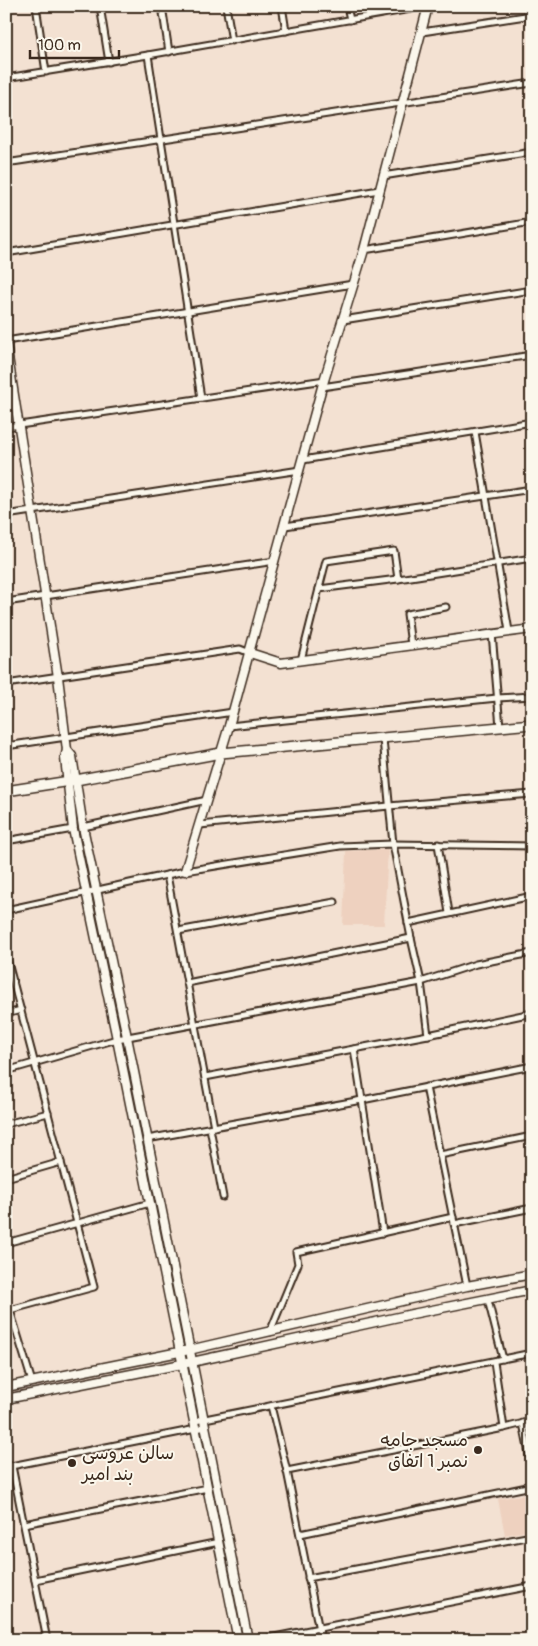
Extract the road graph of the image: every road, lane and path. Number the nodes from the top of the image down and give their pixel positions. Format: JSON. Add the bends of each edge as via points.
{"nodes":[{"id":1,"x":36,"y":6,"type":"edge"},
{"id":2,"x":100,"y":6,"type":"edge"},
{"id":3,"x":162,"y":6,"type":"edge"},
{"id":4,"x":226,"y":6,"type":"edge"},
{"id":5,"x":282,"y":6,"type":"edge"},
{"id":6,"x":347,"y":6,"type":"edge"},
{"id":7,"x":428,"y":6,"type":"edge"},
{"id":8,"x":532,"y":15,"type":"edge"},
{"id":9,"x":350,"y":20,"type":"junction"},
{"id":10,"x":286,"y":31,"type":"junction"},
{"id":11,"x":422,"y":32,"type":"junction"},
{"id":12,"x":232,"y":41,"type":"junction"},
{"id":13,"x":169,"y":52,"type":"junction"},
{"id":14,"x":148,"y":55,"type":"junction"},
{"id":15,"x":108,"y":62,"type":"junction"},
{"id":16,"x":46,"y":72,"type":"junction"},
{"id":17,"x":6,"y":78,"type":"edge"},
{"id":18,"x":532,"y":83,"type":"edge"},
{"id":19,"x":403,"y":102,"type":"junction"},
{"id":20,"x":162,"y":138,"type":"junction"},
{"id":21,"x":532,"y":152,"type":"edge"},
{"id":22,"x":6,"y":163,"type":"edge"},
{"id":23,"x":384,"y":176,"type":"junction"},
{"id":24,"x":379,"y":190,"type":"junction"},
{"id":25,"x":532,"y":222,"type":"edge"},
{"id":26,"x":174,"y":225,"type":"junction"},
{"id":27,"x":364,"y":250,"type":"junction"},
{"id":28,"x":6,"y":253,"type":"edge"},
{"id":29,"x":353,"y":284,"type":"junction"},
{"id":30,"x":532,"y":290,"type":"edge"},
{"id":31,"x":188,"y":310,"type":"junction"},
{"id":32,"x":343,"y":320,"type":"junction"},
{"id":33,"x":6,"y":342,"type":"edge"},
{"id":34,"x":532,"y":354,"type":"edge"},
{"id":35,"x":323,"y":383,"type":"junction"},
{"id":36,"x":201,"y":398,"type":"junction"},
{"id":37,"x":532,"y":422,"type":"edge"},
{"id":38,"x":18,"y":426,"type":"junction"},
{"id":39,"x":6,"y":428,"type":"edge"},
{"id":40,"x":475,"y":432,"type":"junction"},
{"id":41,"x":303,"y":460,"type":"junction"},
{"id":42,"x":300,"y":470,"type":"junction"},
{"id":43,"x":532,"y":490,"type":"edge"},
{"id":44,"x":486,"y":497,"type":"junction"},
{"id":45,"x":31,"y":511,"type":"junction"},
{"id":46,"x":6,"y":515,"type":"edge"},
{"id":47,"x":285,"y":526,"type":"junction"},
{"id":48,"x":532,"y":558,"type":"edge"},
{"id":49,"x":275,"y":561,"type":"junction"},
{"id":50,"x":498,"y":563,"type":"junction"},
{"id":51,"x":398,"y":579,"type":"junction"},
{"id":52,"x":319,"y":589,"type":"junction"},
{"id":53,"x":45,"y":595,"type":"junction"},
{"id":54,"x":6,"y":602,"type":"edge"},
{"id":55,"x":446,"y":607,"type":"dead end"},
{"id":56,"x":532,"y":629,"type":"edge"},
{"id":57,"x":509,"y":632,"type":"junction"},
{"id":58,"x":492,"y":634,"type":"junction"},
{"id":59,"x":411,"y":644,"type":"junction"},
{"id":60,"x":250,"y":653,"type":"junction"},
{"id":61,"x":300,"y":660,"type":"junction"},
{"id":62,"x":58,"y":677,"type":"junction"},
{"id":63,"x":6,"y":684,"type":"edge"},
{"id":64,"x":532,"y":696,"type":"edge"},
{"id":65,"x":498,"y":698,"type":"junction"},
{"id":66,"x":233,"y":712,"type":"junction"},
{"id":67,"x":532,"y":724,"type":"edge"},
{"id":68,"x":230,"y":726,"type":"junction"},
{"id":69,"x":500,"y":727,"type":"junction"},
{"id":70,"x":66,"y":737,"type":"junction"},
{"id":71,"x":383,"y":739,"type":"junction"},
{"id":72,"x":6,"y":746,"type":"edge"},
{"id":73,"x":221,"y":753,"type":"junction"},
{"id":74,"x":72,"y":781,"type":"junction"},
{"id":75,"x":6,"y":791,"type":"edge"},
{"id":76,"x":532,"y":794,"type":"edge"},
{"id":77,"x":208,"y":800,"type":"junction"},
{"id":78,"x":389,"y":806,"type":"junction"},
{"id":79,"x":200,"y":825,"type":"junction"},
{"id":80,"x":83,"y":827,"type":"junction"},
{"id":81,"x":74,"y":829,"type":"junction"},
{"id":82,"x":6,"y":841,"type":"edge"},
{"id":83,"x":393,"y":844,"type":"junction"},
{"id":84,"x":438,"y":844,"type":"junction"},
{"id":85,"x":532,"y":846,"type":"edge"},
{"id":86,"x":185,"y":871,"type":"junction"},
{"id":87,"x":167,"y":875,"type":"junction"},
{"id":88,"x":96,"y":891,"type":"junction"},
{"id":89,"x":86,"y":893,"type":"junction"},
{"id":90,"x":532,"y":896,"type":"edge"},
{"id":91,"x":335,"y":902,"type":"dead end"},
{"id":92,"x":6,"y":910,"type":"edge"},
{"id":93,"x":449,"y":913,"type":"junction"},
{"id":94,"x":408,"y":923,"type":"junction"},
{"id":95,"x":178,"y":931,"type":"junction"},
{"id":96,"x":411,"y":938,"type":"junction"},
{"id":97,"x":532,"y":953,"type":"edge"},
{"id":98,"x":6,"y":955,"type":"edge"},
{"id":99,"x":421,"y":982,"type":"junction"},
{"id":100,"x":187,"y":984,"type":"junction"},
{"id":101,"x":21,"y":1010,"type":"junction"},
{"id":102,"x":532,"y":1013,"type":"edge"},
{"id":103,"x":6,"y":1014,"type":"edge"},
{"id":104,"x":195,"y":1025,"type":"junction"},
{"id":105,"x":428,"y":1035,"type":"junction"},
{"id":106,"x":127,"y":1038,"type":"junction"},
{"id":107,"x":118,"y":1039,"type":"junction"},
{"id":108,"x":354,"y":1049,"type":"junction"},
{"id":109,"x":34,"y":1062,"type":"junction"},
{"id":110,"x":532,"y":1066,"type":"edge"},
{"id":111,"x":6,"y":1071,"type":"edge"},
{"id":112,"x":205,"y":1077,"type":"junction"},
{"id":113,"x":426,"y":1087,"type":"junction"},
{"id":114,"x":362,"y":1100,"type":"junction"},
{"id":115,"x":48,"y":1113,"type":"junction"},
{"id":116,"x":6,"y":1124,"type":"edge"},
{"id":117,"x":212,"y":1128,"type":"junction"},
{"id":118,"x":532,"y":1136,"type":"edge"},
{"id":119,"x":146,"y":1139,"type":"junction"},
{"id":120,"x":440,"y":1155,"type":"junction"},
{"id":121,"x":61,"y":1162,"type":"junction"},
{"id":122,"x":6,"y":1178,"type":"edge"},
{"id":123,"x":223,"y":1197,"type":"dead end"},
{"id":124,"x":150,"y":1203,"type":"junction"},
{"id":125,"x":532,"y":1208,"type":"edge"},
{"id":126,"x":453,"y":1217,"type":"junction"},
{"id":127,"x":77,"y":1223,"type":"junction"},
{"id":128,"x":454,"y":1224,"type":"junction"},
{"id":129,"x":383,"y":1233,"type":"junction"},
{"id":130,"x":6,"y":1243,"type":"edge"},
{"id":131,"x":532,"y":1274,"type":"edge"},
{"id":132,"x":467,"y":1286,"type":"junction"},
{"id":133,"x":532,"y":1290,"type":"edge"},
{"id":134,"x":488,"y":1300,"type":"junction"},
{"id":135,"x":8,"y":1310,"type":"edge"},
{"id":136,"x":270,"y":1332,"type":"junction"},
{"id":137,"x":189,"y":1350,"type":"junction"},
{"id":138,"x":180,"y":1352,"type":"junction"},
{"id":139,"x":532,"y":1353,"type":"edge"},
{"id":140,"x":503,"y":1359,"type":"junction"},
{"id":141,"x":192,"y":1362,"type":"junction"},
{"id":142,"x":494,"y":1362,"type":"junction"},
{"id":143,"x":183,"y":1364,"type":"junction"},
{"id":144,"x":32,"y":1382,"type":"junction"},
{"id":145,"x":6,"y":1387,"type":"edge"},
{"id":146,"x":6,"y":1399,"type":"edge"},
{"id":147,"x":272,"y":1406,"type":"junction"},
{"id":148,"x":532,"y":1422,"type":"edge"},
{"id":149,"x":205,"y":1423,"type":"junction"},
{"id":150,"x":523,"y":1423,"type":"junction"},
{"id":151,"x":196,"y":1425,"type":"junction"},
{"id":152,"x":504,"y":1428,"type":"junction"},
{"id":153,"x":9,"y":1466,"type":"edge"},
{"id":154,"x":532,"y":1469,"type":"edge"},
{"id":155,"x":287,"y":1471,"type":"junction"},
{"id":156,"x":532,"y":1486,"type":"edge"},
{"id":157,"x":208,"y":1488,"type":"junction"},
{"id":158,"x":24,"y":1524,"type":"junction"},
{"id":159,"x":300,"y":1534,"type":"junction"},
{"id":160,"x":532,"y":1536,"type":"edge"},
{"id":161,"x":218,"y":1542,"type":"junction"},
{"id":162,"x":308,"y":1578,"type":"junction"},
{"id":163,"x":35,"y":1580,"type":"junction"},
{"id":164,"x":532,"y":1586,"type":"edge"},
{"id":165,"x":318,"y":1628,"type":"junction"},
{"id":166,"x":47,"y":1640,"type":"edge"},
{"id":167,"x":238,"y":1640,"type":"edge"},
{"id":168,"x":248,"y":1640,"type":"edge"},
{"id":169,"x":259,"y":1640,"type":"edge"},
{"id":170,"x":321,"y":1640,"type":"edge"}],
"edges":[{"from":1,"to":16,"type":"street"},
{"from":2,"to":15,"type":"street"},
{"from":3,"to":13,"type":"street"},
{"from":4,"to":12,"type":"street"},
{"from":5,"to":10,"type":"street"},
{"from":6,"to":9,"type":"street"},
{"from":7,"to":9,"type":"street"},
{"from":7,"to":11,"type":"main road"},
{"from":8,"to":11,"type":"street"},
{"from":9,"to":10,"type":"street"},
{"from":10,"to":12,"type":"street"},
{"from":11,"to":19,"type":"main road"},
{"from":12,"to":13,"type":"street"},
{"from":13,"to":14,"type":"street"},
{"from":14,"to":15,"type":"street"},
{"from":14,"to":20,"type":"street"},
{"from":15,"to":16,"type":"street"},
{"from":16,"to":17,"type":"street"},
{"from":18,"to":19,"type":"street"},
{"from":19,"to":20,"type":"street"},
{"from":19,"to":23,"type":"main road"},
{"from":20,"to":22,"type":"street"},
{"from":20,"to":26,"type":"street"},
{"from":21,"to":23,"type":"street"},
{"from":23,"to":24,"type":"main road"},
{"from":24,"to":26,"type":"street"},
{"from":24,"to":27,"type":"main road"},
{"from":25,"to":27,"type":"street"},
{"from":26,"to":28,"type":"street"},
{"from":26,"to":31,"type":"street"},
{"from":27,"to":29,"type":"main road"},
{"from":29,"to":31,"type":"street"},
{"from":29,"to":32,"type":"main road"},
{"from":30,"to":32,"type":"street"},
{"from":31,"to":33,"type":"street"},
{"from":31,"to":36,"type":"street"},
{"from":32,"to":35,"type":"main road"},
{"from":33,"to":38,"type":"main road"},
{"from":34,"to":35,"type":"street"},
{"from":35,"to":36,"type":"street"},
{"from":35,"to":41,"type":"main road"},
{"from":36,"to":38,"type":"street"},
{"from":37,"to":40,"type":"street"},
{"from":38,"to":39,"type":"street"},
{"from":38,"to":45,"type":"main road"},
{"from":40,"to":41,"type":"street"},
{"from":40,"to":44,"type":"street"},
{"from":41,"to":42,"type":"main road"},
{"from":42,"to":45,"type":"street"},
{"from":42,"to":47,"type":"main road"},
{"from":43,"to":44,"type":"street"},
{"from":44,"to":47,"type":"street"},
{"from":44,"to":50,"type":"street"},
{"from":45,"to":46,"type":"street"},
{"from":45,"to":53,"type":"main road"},
{"from":47,"to":49,"type":"main road"},
{"from":48,"to":50,"type":"street"},
{"from":49,"to":53,"type":"street"},
{"from":49,"to":60,"type":"main road"},
{"from":50,"to":51,"type":"street"},
{"from":50,"to":57,"type":"street"},
{"from":51,"to":52,"type":"street"},
{"from":51,"to":52,"type":"street","via":[[394,551],[326,561]]},
{"from":52,"to":61,"type":"street"},
{"from":53,"to":54,"type":"street"},
{"from":53,"to":62,"type":"main road"},
{"from":55,"to":59,"type":"street","via":[[407,614]]},
{"from":56,"to":57,"type":"main road"},
{"from":57,"to":58,"type":"main road"},
{"from":58,"to":59,"type":"main road"},
{"from":58,"to":65,"type":"street"},
{"from":59,"to":61,"type":"main road"},
{"from":60,"to":61,"type":"main road","via":[[281,663]]},
{"from":60,"to":62,"type":"street","via":[[240,649]]},
{"from":60,"to":66,"type":"main road"},
{"from":62,"to":63,"type":"street"},
{"from":62,"to":70,"type":"main road"},
{"from":64,"to":65,"type":"street"},
{"from":65,"to":68,"type":"street"},
{"from":65,"to":69,"type":"street"},
{"from":66,"to":68,"type":"main road"},
{"from":66,"to":70,"type":"street"},
{"from":67,"to":69,"type":"main road"},
{"from":68,"to":73,"type":"main road"},
{"from":69,"to":71,"type":"main road"},
{"from":70,"to":72,"type":"street"},
{"from":70,"to":74,"type":"main road","via":[[65,758]]},
{"from":71,"to":73,"type":"main road"},
{"from":71,"to":78,"type":"street"},
{"from":73,"to":74,"type":"main road"},
{"from":73,"to":77,"type":"main road"},
{"from":74,"to":75,"type":"main road"},
{"from":74,"to":80,"type":"main road"},
{"from":74,"to":81,"type":"main road"},
{"from":76,"to":78,"type":"street"},
{"from":77,"to":79,"type":"main road"},
{"from":77,"to":80,"type":"street"},
{"from":78,"to":79,"type":"street"},
{"from":78,"to":83,"type":"street"},
{"from":79,"to":86,"type":"main road"},
{"from":80,"to":88,"type":"main road"},
{"from":81,"to":82,"type":"street"},
{"from":81,"to":89,"type":"main road"},
{"from":83,"to":84,"type":"street"},
{"from":83,"to":86,"type":"street","via":[[340,846]]},
{"from":83,"to":94,"type":"street"},
{"from":84,"to":85,"type":"street"},
{"from":84,"to":93,"type":"street"},
{"from":86,"to":87,"type":"street"},
{"from":87,"to":88,"type":"street"},
{"from":87,"to":95,"type":"street"},
{"from":88,"to":89,"type":"street"},
{"from":88,"to":106,"type":"main road"},
{"from":89,"to":92,"type":"street"},
{"from":89,"to":107,"type":"main road"},
{"from":90,"to":93,"type":"street"},
{"from":91,"to":95,"type":"street"},
{"from":93,"to":94,"type":"street"},
{"from":94,"to":96,"type":"street"},
{"from":95,"to":100,"type":"street"},
{"from":96,"to":99,"type":"street"},
{"from":96,"to":100,"type":"street"},
{"from":97,"to":99,"type":"street","via":[[476,964]]},
{"from":98,"to":101,"type":"street"},
{"from":99,"to":104,"type":"street"},
{"from":99,"to":105,"type":"street"},
{"from":100,"to":104,"type":"street"},
{"from":101,"to":103,"type":"street"},
{"from":101,"to":109,"type":"street"},
{"from":102,"to":105,"type":"street"},
{"from":104,"to":106,"type":"street"},
{"from":104,"to":112,"type":"street"},
{"from":105,"to":108,"type":"street"},
{"from":106,"to":107,"type":"street"},
{"from":106,"to":119,"type":"main road"},
{"from":107,"to":109,"type":"street"},
{"from":107,"to":124,"type":"main road"},
{"from":108,"to":112,"type":"street"},
{"from":108,"to":114,"type":"street"},
{"from":109,"to":111,"type":"street"},
{"from":109,"to":115,"type":"street"},
{"from":110,"to":113,"type":"street"},
{"from":112,"to":117,"type":"street"},
{"from":113,"to":114,"type":"street"},
{"from":113,"to":120,"type":"street"},
{"from":114,"to":117,"type":"street"},
{"from":114,"to":129,"type":"street"},
{"from":115,"to":116,"type":"street"},
{"from":115,"to":121,"type":"street"},
{"from":117,"to":119,"type":"street"},
{"from":117,"to":123,"type":"street"},
{"from":118,"to":120,"type":"street"},
{"from":119,"to":137,"type":"main road"},
{"from":120,"to":126,"type":"street"},
{"from":121,"to":122,"type":"street"},
{"from":121,"to":127,"type":"street"},
{"from":124,"to":127,"type":"street"},
{"from":124,"to":138,"type":"main road"},
{"from":125,"to":128,"type":"street"},
{"from":126,"to":128,"type":"street"},
{"from":126,"to":129,"type":"street"},
{"from":127,"to":130,"type":"street"},
{"from":127,"to":135,"type":"street","via":[[94,1287]]},
{"from":128,"to":132,"type":"street"},
{"from":129,"to":136,"type":"street","via":[[296,1252],[298,1264]]},
{"from":131,"to":132,"type":"main road"},
{"from":132,"to":136,"type":"main road"},
{"from":133,"to":134,"type":"main road"},
{"from":134,"to":140,"type":"street"},
{"from":134,"to":141,"type":"main road"},
{"from":135,"to":144,"type":"street"},
{"from":136,"to":137,"type":"main road"},
{"from":137,"to":138,"type":"main road"},
{"from":137,"to":141,"type":"main road"},
{"from":138,"to":143,"type":"main road"},
{"from":138,"to":144,"type":"main road"},
{"from":139,"to":140,"type":"street"},
{"from":140,"to":142,"type":"street"},
{"from":141,"to":143,"type":"main road"},
{"from":141,"to":149,"type":"main road"},
{"from":142,"to":147,"type":"street"},
{"from":142,"to":152,"type":"street"},
{"from":143,"to":146,"type":"main road"},
{"from":143,"to":151,"type":"main road"},
{"from":144,"to":145,"type":"main road"},
{"from":147,"to":149,"type":"street"},
{"from":147,"to":155,"type":"street"},
{"from":148,"to":150,"type":"street"},
{"from":149,"to":151,"type":"street"},
{"from":149,"to":168,"type":"main road"},
{"from":150,"to":152,"type":"street"},
{"from":150,"to":154,"type":"street"},
{"from":151,"to":153,"type":"street"},
{"from":151,"to":157,"type":"main road"},
{"from":152,"to":155,"type":"street"},
{"from":153,"to":158,"type":"street"},
{"from":155,"to":159,"type":"street"},
{"from":156,"to":159,"type":"street"},
{"from":157,"to":158,"type":"street"},
{"from":157,"to":161,"type":"main road"},
{"from":158,"to":163,"type":"street"},
{"from":159,"to":162,"type":"street"},
{"from":160,"to":162,"type":"street"},
{"from":161,"to":163,"type":"street"},
{"from":161,"to":167,"type":"main road"},
{"from":162,"to":165,"type":"street"},
{"from":163,"to":166,"type":"street"},
{"from":164,"to":165,"type":"street"},
{"from":165,"to":169,"type":"street"},
{"from":165,"to":170,"type":"street"}]}
